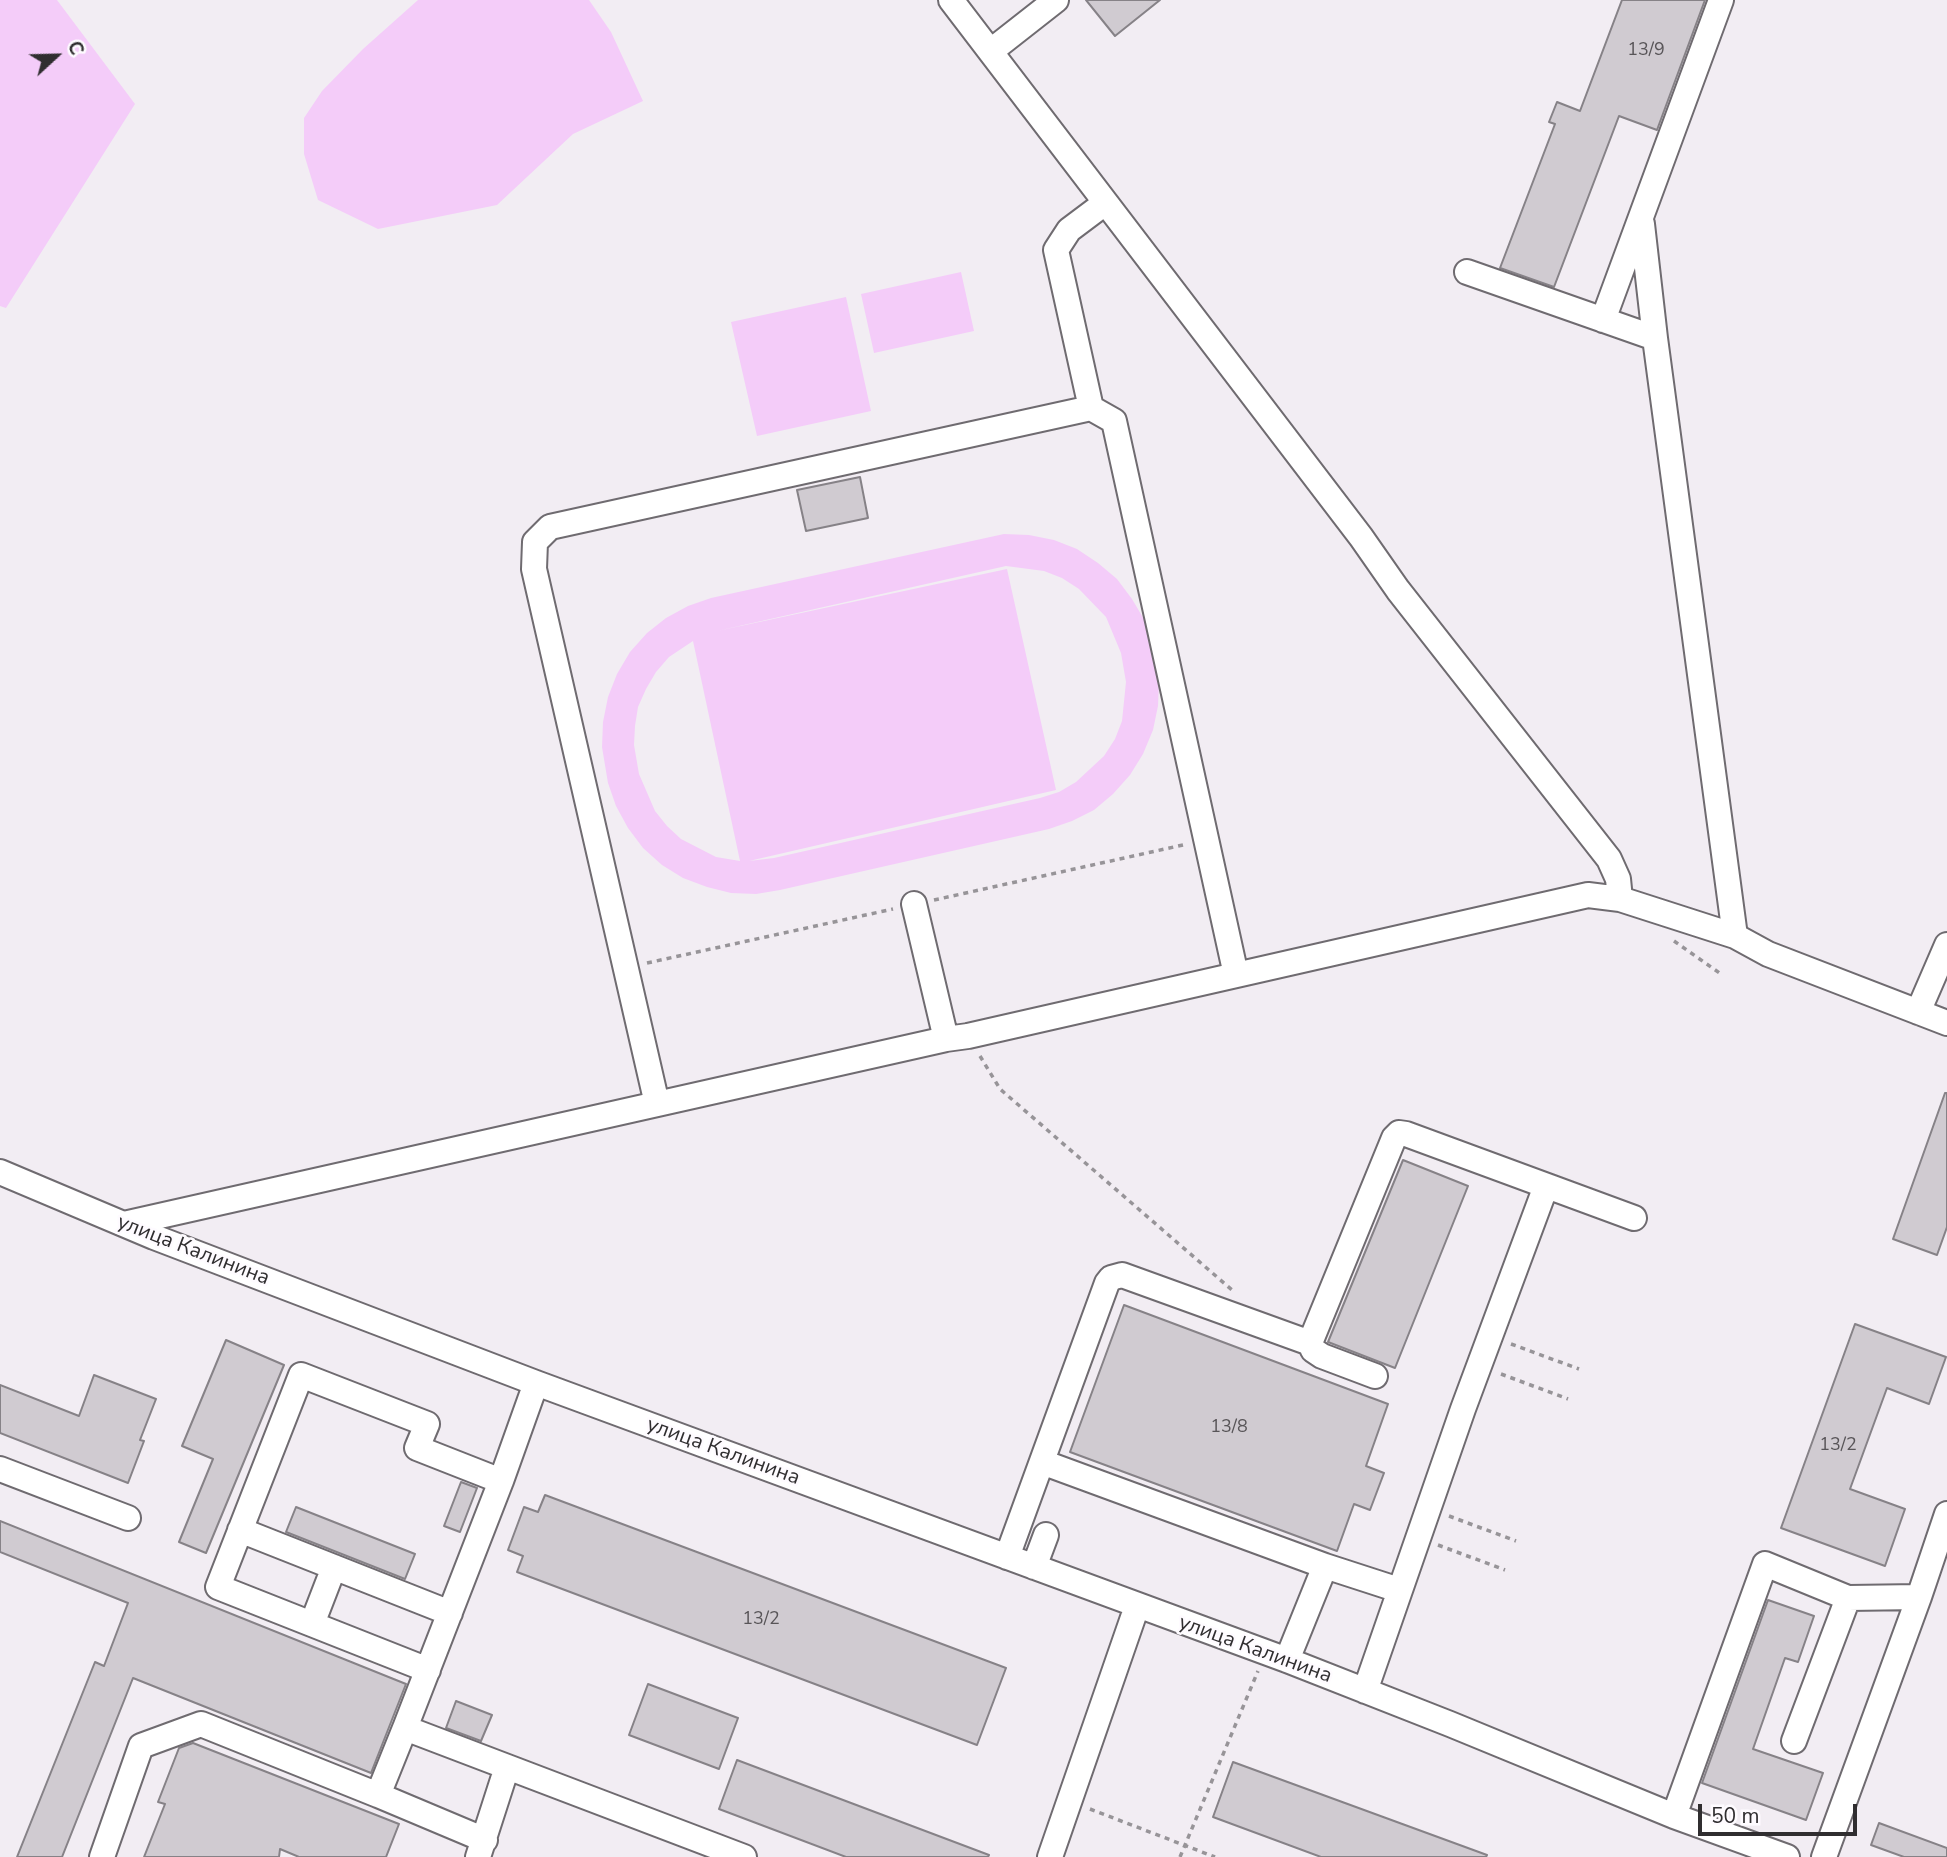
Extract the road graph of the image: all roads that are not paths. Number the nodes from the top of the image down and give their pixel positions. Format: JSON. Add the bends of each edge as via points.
{"nodes":[{"id":1,"x":951,"y":0,"type":"edge"},
{"id":2,"x":1056,"y":0,"type":"edge"},
{"id":3,"x":1721,"y":0,"type":"edge"},
{"id":4,"x":991,"y":51,"type":"junction"},
{"id":5,"x":1105,"y":203,"type":"junction"},
{"id":6,"x":1641,"y":217,"type":"junction"},
{"id":7,"x":1467,"y":272,"type":"dead end"},
{"id":8,"x":1603,"y":320,"type":"junction"},
{"id":9,"x":1655,"y":338,"type":"junction"},
{"id":10,"x":1091,"y":408,"type":"junction"},
{"id":11,"x":1620,"y":899,"type":"junction"},
{"id":12,"x":914,"y":904,"type":"dead end"},
{"id":13,"x":1735,"y":936,"type":"junction"},
{"id":14,"x":1947,"y":944,"type":"edge"},
{"id":15,"x":1236,"y":975,"type":"junction"},
{"id":16,"x":1918,"y":1012,"type":"junction"},
{"id":17,"x":1947,"y":1023,"type":"edge"},
{"id":18,"x":957,"y":1038,"type":"junction"},
{"id":19,"x":657,"y":1104,"type":"junction"},
{"id":20,"x":0,"y":1172,"type":"edge"},
{"id":21,"x":1546,"y":1186,"type":"junction"},
{"id":22,"x":1634,"y":1218,"type":"dead end"},
{"id":23,"x":124,"y":1224,"type":"junction"},
{"id":24,"x":1310,"y":1342,"type":"junction"},
{"id":25,"x":1375,"y":1376,"type":"dead end"},
{"id":26,"x":536,"y":1383,"type":"junction"},
{"id":27,"x":1042,"y":1462,"type":"junction"},
{"id":28,"x":0,"y":1469,"type":"edge"},
{"id":29,"x":501,"y":1481,"type":"junction"},
{"id":30,"x":1947,"y":1514,"type":"edge"},
{"id":31,"x":128,"y":1518,"type":"dead end"},
{"id":32,"x":240,"y":1530,"type":"junction"},
{"id":33,"x":1046,"y":1535,"type":"dead end"},
{"id":34,"x":1007,"y":1557,"type":"junction"},
{"id":35,"x":1325,"y":1566,"type":"junction"},
{"id":36,"x":334,"y":1567,"type":"junction"},
{"id":37,"x":1034,"y":1567,"type":"junction"},
{"id":38,"x":1399,"y":1590,"type":"junction"},
{"id":39,"x":1919,"y":1597,"type":"junction"},
{"id":40,"x":1848,"y":1598,"type":"junction"},
{"id":41,"x":1137,"y":1606,"type":"junction"},
{"id":42,"x":450,"y":1613,"type":"junction"},
{"id":43,"x":312,"y":1624,"type":"junction"},
{"id":44,"x":1276,"y":1657,"type":"junction"},
{"id":45,"x":428,"y":1670,"type":"junction"},
{"id":46,"x":1365,"y":1691,"type":"junction"},
{"id":47,"x":405,"y":1728,"type":"junction"},
{"id":48,"x":1794,"y":1741,"type":"dead end"},
{"id":49,"x":507,"y":1767,"type":"junction"},
{"id":50,"x":378,"y":1795,"type":"junction"},
{"id":51,"x":1674,"y":1816,"type":"junction"},
{"id":52,"x":481,"y":1848,"type":"edge"},
{"id":53,"x":102,"y":1857,"type":"edge"},
{"id":54,"x":744,"y":1857,"type":"edge"},
{"id":55,"x":1050,"y":1857,"type":"edge"},
{"id":56,"x":1787,"y":1857,"type":"edge"},
{"id":57,"x":1824,"y":1857,"type":"edge"}],
"edges":[{"from":1,"to":4,"type":"lane"},
{"from":2,"to":4,"type":"lane"},
{"from":3,"to":6,"type":"lane"},
{"from":4,"to":5,"type":"lane"},
{"from":5,"to":10,"type":"lane","via":[[1069,230],[1056,250]]},
{"from":5,"to":11,"type":"lane","via":[[1609,859]]},
{"from":6,"to":8,"type":"lane"},
{"from":6,"to":9,"type":"lane"},
{"from":7,"to":8,"type":"lane"},
{"from":8,"to":9,"type":"lane"},
{"from":9,"to":13,"type":"lane"},
{"from":10,"to":15,"type":"lane","via":[[1114,421]]},
{"from":10,"to":19,"type":"lane","via":[[550,527],[535,542],[534,569]]},
{"from":11,"to":13,"type":"lane"},
{"from":11,"to":15,"type":"lane","via":[[1588,894]]},
{"from":12,"to":18,"type":"lane"},
{"from":13,"to":16,"type":"lane","via":[[1768,954]]},
{"from":14,"to":16,"type":"lane"},
{"from":15,"to":18,"type":"lane"},
{"from":16,"to":17,"type":"lane"},
{"from":18,"to":19,"type":"lane"},
{"from":19,"to":23,"type":"lane"},
{"from":20,"to":23,"type":"lane","name":"улица Калинина"},
{"from":21,"to":22,"type":"lane"},
{"from":21,"to":24,"type":"lane","via":[[1399,1133]]},
{"from":21,"to":38,"type":"lane"},
{"from":23,"to":26,"type":"lane","name":"улица Калинина"},
{"from":24,"to":25,"type":"lane","via":[[1322,1356]]},
{"from":24,"to":27,"type":"lane","via":[[1115,1276],[1107,1283]]},
{"from":26,"to":29,"type":"lane"},
{"from":26,"to":34,"type":"lane","name":"улица Калинина"},
{"from":27,"to":34,"type":"lane"},
{"from":27,"to":35,"type":"lane"},
{"from":28,"to":31,"type":"lane"},
{"from":29,"to":32,"type":"lane","via":[[417,1448],[427,1424],[301,1374]]},
{"from":29,"to":42,"type":"lane"},
{"from":30,"to":39,"type":"lane"},
{"from":32,"to":36,"type":"lane"},
{"from":32,"to":43,"type":"lane","via":[[218,1587]]},
{"from":33,"to":37,"type":"lane"},
{"from":34,"to":37,"type":"lane","name":"улица Калинина"},
{"from":35,"to":38,"type":"lane"},
{"from":35,"to":44,"type":"lane"},
{"from":36,"to":42,"type":"lane"},
{"from":36,"to":43,"type":"lane"},
{"from":37,"to":41,"type":"lane","name":"улица Калинина"},
{"from":38,"to":46,"type":"lane"},
{"from":39,"to":40,"type":"lane"},
{"from":39,"to":57,"type":"lane"},
{"from":40,"to":48,"type":"lane"},
{"from":40,"to":51,"type":"lane","via":[[1765,1564]]},
{"from":41,"to":44,"type":"lane","name":"улица Калинина"},
{"from":41,"to":55,"type":"lane"},
{"from":42,"to":45,"type":"lane"},
{"from":43,"to":45,"type":"lane"},
{"from":44,"to":46,"type":"lane","name":"улица Калинина"},
{"from":45,"to":47,"type":"lane"},
{"from":46,"to":51,"type":"lane","name":"улица Калинина"},
{"from":47,"to":49,"type":"lane"},
{"from":47,"to":50,"type":"lane"},
{"from":49,"to":52,"type":"lane"},
{"from":49,"to":54,"type":"lane"},
{"from":50,"to":52,"type":"lane"},
{"from":50,"to":53,"type":"lane","via":[[201,1724],[141,1746]]},
{"from":51,"to":56,"type":"lane","name":"улица Калинина"}]}
